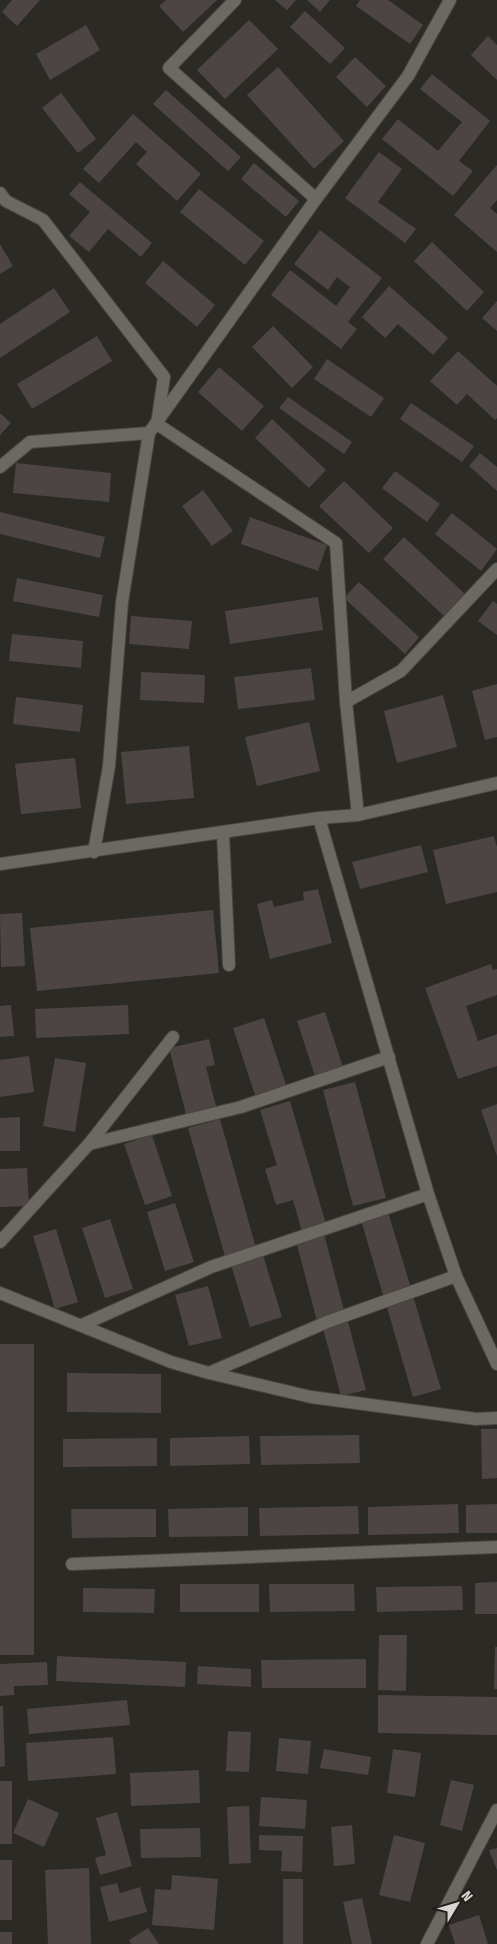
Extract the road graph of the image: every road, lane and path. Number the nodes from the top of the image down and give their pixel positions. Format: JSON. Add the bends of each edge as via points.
{"nodes":[{"id":1,"x":235,"y":0,"type":"edge"},
{"id":2,"x":450,"y":0,"type":"edge"},
{"id":3,"x":0,"y":193,"type":"edge"},
{"id":4,"x":316,"y":199,"type":"junction"},
{"id":5,"x":153,"y":428,"type":"junction"},
{"id":6,"x":0,"y":467,"type":"edge"},
{"id":7,"x":497,"y":569,"type":"edge"},
{"id":8,"x":346,"y":702,"type":"junction"},
{"id":9,"x":497,"y":783,"type":"edge"},
{"id":10,"x":358,"y":815,"type":"junction"},
{"id":11,"x":319,"y":818,"type":"junction"},
{"id":12,"x":223,"y":833,"type":"junction"},
{"id":13,"x":94,"y":852,"type":"junction"},
{"id":14,"x":0,"y":864,"type":"edge"},
{"id":15,"x":228,"y":965,"type":"dead end"},
{"id":16,"x":173,"y":1037,"type":"dead end"},
{"id":17,"x":389,"y":1057,"type":"junction"},
{"id":18,"x":89,"y":1144,"type":"junction"},
{"id":19,"x":428,"y":1194,"type":"junction"},
{"id":20,"x":0,"y":1242,"type":"edge"},
{"id":21,"x":456,"y":1276,"type":"junction"},
{"id":22,"x":0,"y":1293,"type":"edge"},
{"id":23,"x":82,"y":1325,"type":"junction"},
{"id":24,"x":497,"y":1364,"type":"edge"},
{"id":25,"x":209,"y":1373,"type":"junction"},
{"id":26,"x":497,"y":1418,"type":"edge"},
{"id":27,"x":497,"y":1547,"type":"edge"},
{"id":28,"x":72,"y":1564,"type":"dead end"},
{"id":29,"x":497,"y":1810,"type":"edge"},
{"id":30,"x":428,"y":1944,"type":"edge"}],
"edges":[{"from":1,"to":4,"type":"street","via":[[169,68]]},
{"from":2,"to":4,"type":"street","via":[[408,76]]},
{"from":3,"to":5,"type":"street","via":[[6,201],[43,220],[164,377]]},
{"from":4,"to":5,"type":"street"},
{"from":5,"to":6,"type":"street","via":[[30,442]]},
{"from":5,"to":8,"type":"street","via":[[336,543]]},
{"from":5,"to":13,"type":"street","via":[[122,602],[109,766]]},
{"from":7,"to":8,"type":"street","via":[[401,671]]},
{"from":8,"to":10,"type":"street"},
{"from":9,"to":10,"type":"street"},
{"from":10,"to":11,"type":"street"},
{"from":11,"to":12,"type":"street"},
{"from":11,"to":17,"type":"street"},
{"from":12,"to":13,"type":"street"},
{"from":12,"to":15,"type":"street"},
{"from":13,"to":14,"type":"street"},
{"from":16,"to":18,"type":"street"},
{"from":17,"to":18,"type":"street","via":[[241,1107]]},
{"from":17,"to":19,"type":"street"},
{"from":18,"to":20,"type":"street"},
{"from":19,"to":21,"type":"street"},
{"from":19,"to":23,"type":"street","via":[[211,1267]]},
{"from":21,"to":24,"type":"street"},
{"from":21,"to":25,"type":"street","via":[[326,1322]]},
{"from":22,"to":23,"type":"street"},
{"from":23,"to":25,"type":"street","via":[[171,1362]]},
{"from":25,"to":26,"type":"street","via":[[311,1397],[476,1419]]},
{"from":27,"to":28,"type":"street"},
{"from":29,"to":30,"type":"street"}]}
